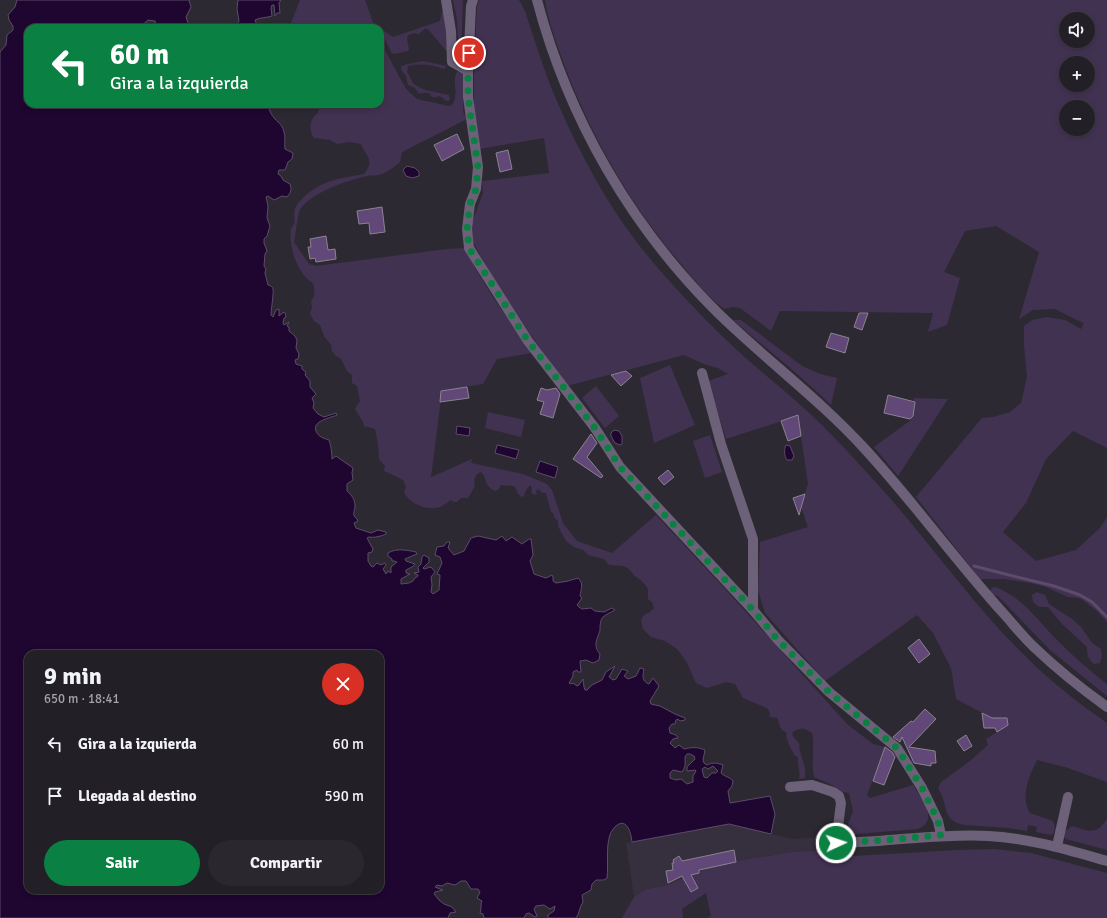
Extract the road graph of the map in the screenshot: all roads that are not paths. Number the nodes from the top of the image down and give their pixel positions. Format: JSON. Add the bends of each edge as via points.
{"nodes":[{"id":1,"x":446,"y":0,"type":"edge"},
{"id":2,"x":473,"y":0,"type":"edge"},
{"id":3,"x":537,"y":0,"type":"edge"},
{"id":4,"x":468,"y":71,"type":"junction"},
{"id":5,"x":702,"y":373,"type":"dead end"},
{"id":6,"x":753,"y":610,"type":"junction"},
{"id":7,"x":1107,"y":707,"type":"edge"},
{"id":8,"x":790,"y":787,"type":"dead end"},
{"id":9,"x":1068,"y":797,"type":"dead end"},
{"id":10,"x":941,"y":835,"type":"junction"},
{"id":11,"x":1057,"y":846,"type":"junction"},
{"id":12,"x":1107,"y":861,"type":"edge"}],
"edges":[{"from":1,"to":4,"type":"street","via":[[452,62]]},
{"from":2,"to":4,"type":"street"},
{"from":3,"to":7,"type":"street","via":[[566,91],[591,143],[616,186],[655,242],[719,314],[863,447],[908,498],[978,586],[1035,648]]},
{"from":4,"to":6,"type":"street","via":[[468,97],[478,167],[467,229],[469,248],[528,341],[595,428],[620,467]]},
{"from":5,"to":6,"type":"street","via":[[721,444],[753,539]]},
{"from":6,"to":10,"type":"street","via":[[778,640],[829,692],[897,748],[922,788],[938,821]]},
{"from":8,"to":10,"type":"street","via":[[812,785],[839,796],[841,803],[836,843]]},
{"from":9,"to":11,"type":"street"},
{"from":10,"to":11,"type":"street","via":[[1022,839]]},
{"from":11,"to":12,"type":"street"}]}
